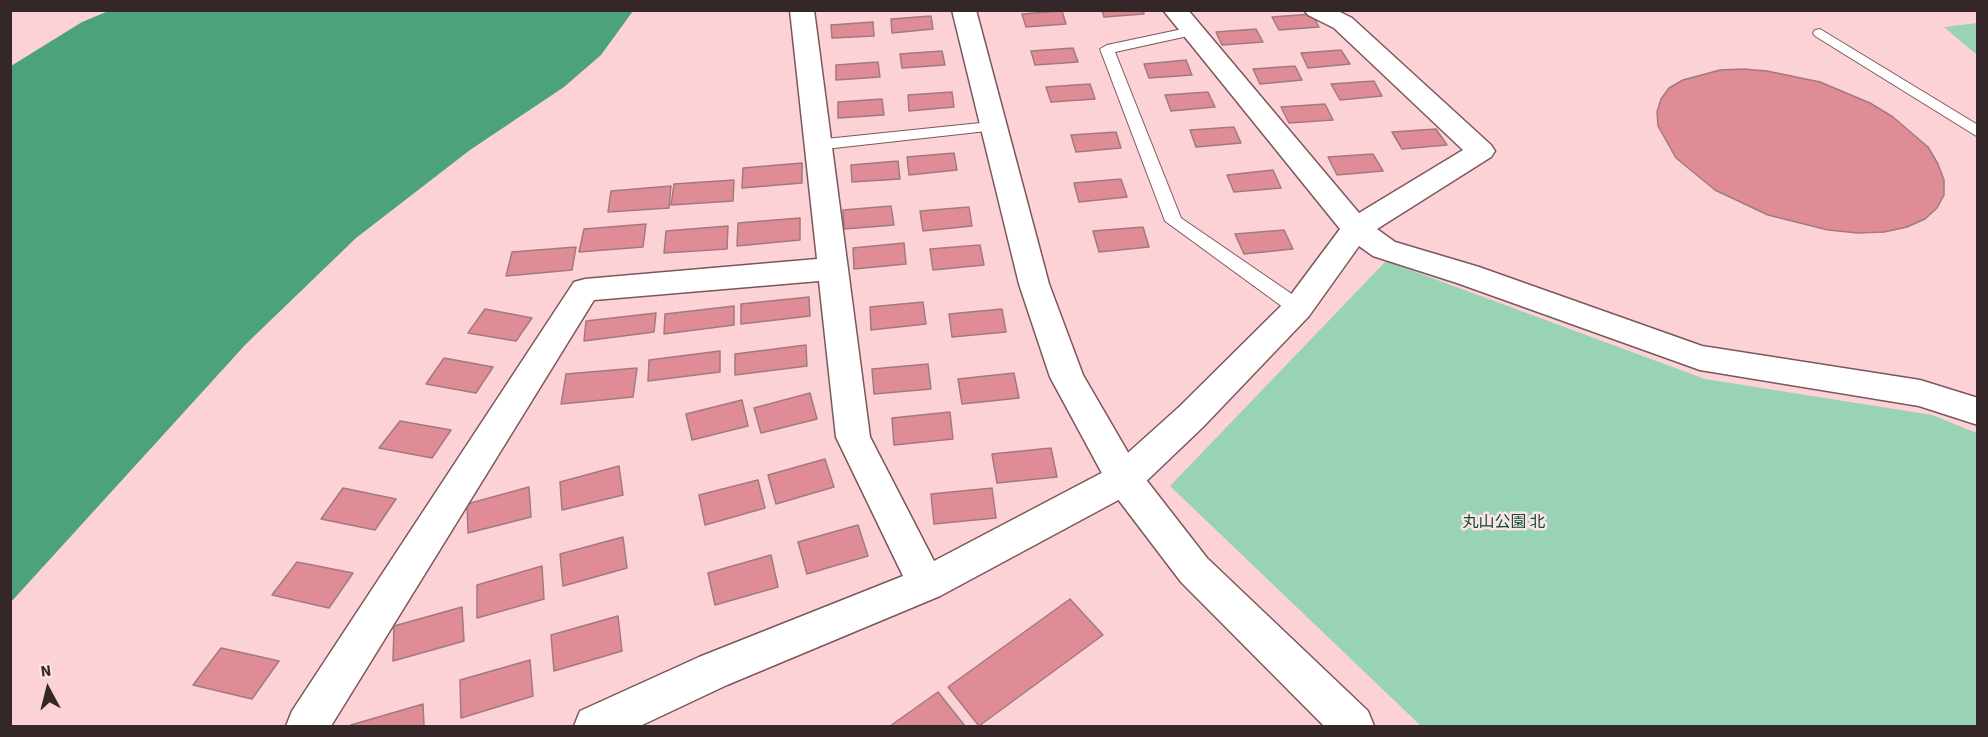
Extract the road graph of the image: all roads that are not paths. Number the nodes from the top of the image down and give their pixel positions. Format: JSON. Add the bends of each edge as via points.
{"nodes":[{"id":1,"x":801,"y":10,"type":"edge"},
{"id":2,"x":964,"y":10,"type":"edge"},
{"id":3,"x":1175,"y":10,"type":"edge"},
{"id":4,"x":1316,"y":10,"type":"edge"},
{"id":5,"x":1192,"y":31,"type":"junction"},
{"id":6,"x":1820,"y":33,"type":"dead end"},
{"id":7,"x":990,"y":127,"type":"junction"},
{"id":8,"x":1977,"y":132,"type":"edge"},
{"id":9,"x":816,"y":145,"type":"junction"},
{"id":10,"x":1356,"y":229,"type":"junction"},
{"id":11,"x":831,"y":269,"type":"junction"},
{"id":12,"x":1298,"y":308,"type":"junction"},
{"id":13,"x":1977,"y":411,"type":"edge"},
{"id":14,"x":1124,"y":479,"type":"junction"},
{"id":15,"x":926,"y":584,"type":"junction"},
{"id":16,"x":308,"y":726,"type":"edge"},
{"id":17,"x":595,"y":726,"type":"edge"},
{"id":18,"x":1353,"y":726,"type":"edge"}],
"edges":[{"from":1,"to":9,"type":"street"},
{"from":2,"to":7,"type":"street"},
{"from":3,"to":5,"type":"street"},
{"from":4,"to":10,"type":"street","via":[[1343,23],[1480,151]]},
{"from":5,"to":10,"type":"street"},
{"from":5,"to":12,"type":"lane","via":[[1107,49],[1174,221]]},
{"from":6,"to":8,"type":"lane"},
{"from":7,"to":9,"type":"lane"},
{"from":7,"to":14,"type":"street","via":[[1034,284],[1066,377]]},
{"from":9,"to":11,"type":"street"},
{"from":10,"to":12,"type":"street"},
{"from":10,"to":13,"type":"street","via":[[1384,249],[1700,358],[1920,393]]},
{"from":11,"to":15,"type":"street","via":[[853,437]]},
{"from":11,"to":16,"type":"street","via":[[585,290]]},
{"from":12,"to":14,"type":"street"},
{"from":14,"to":15,"type":"street"},
{"from":14,"to":18,"type":"street","via":[[1194,570]]},
{"from":15,"to":17,"type":"street","via":[[713,671]]}]}
